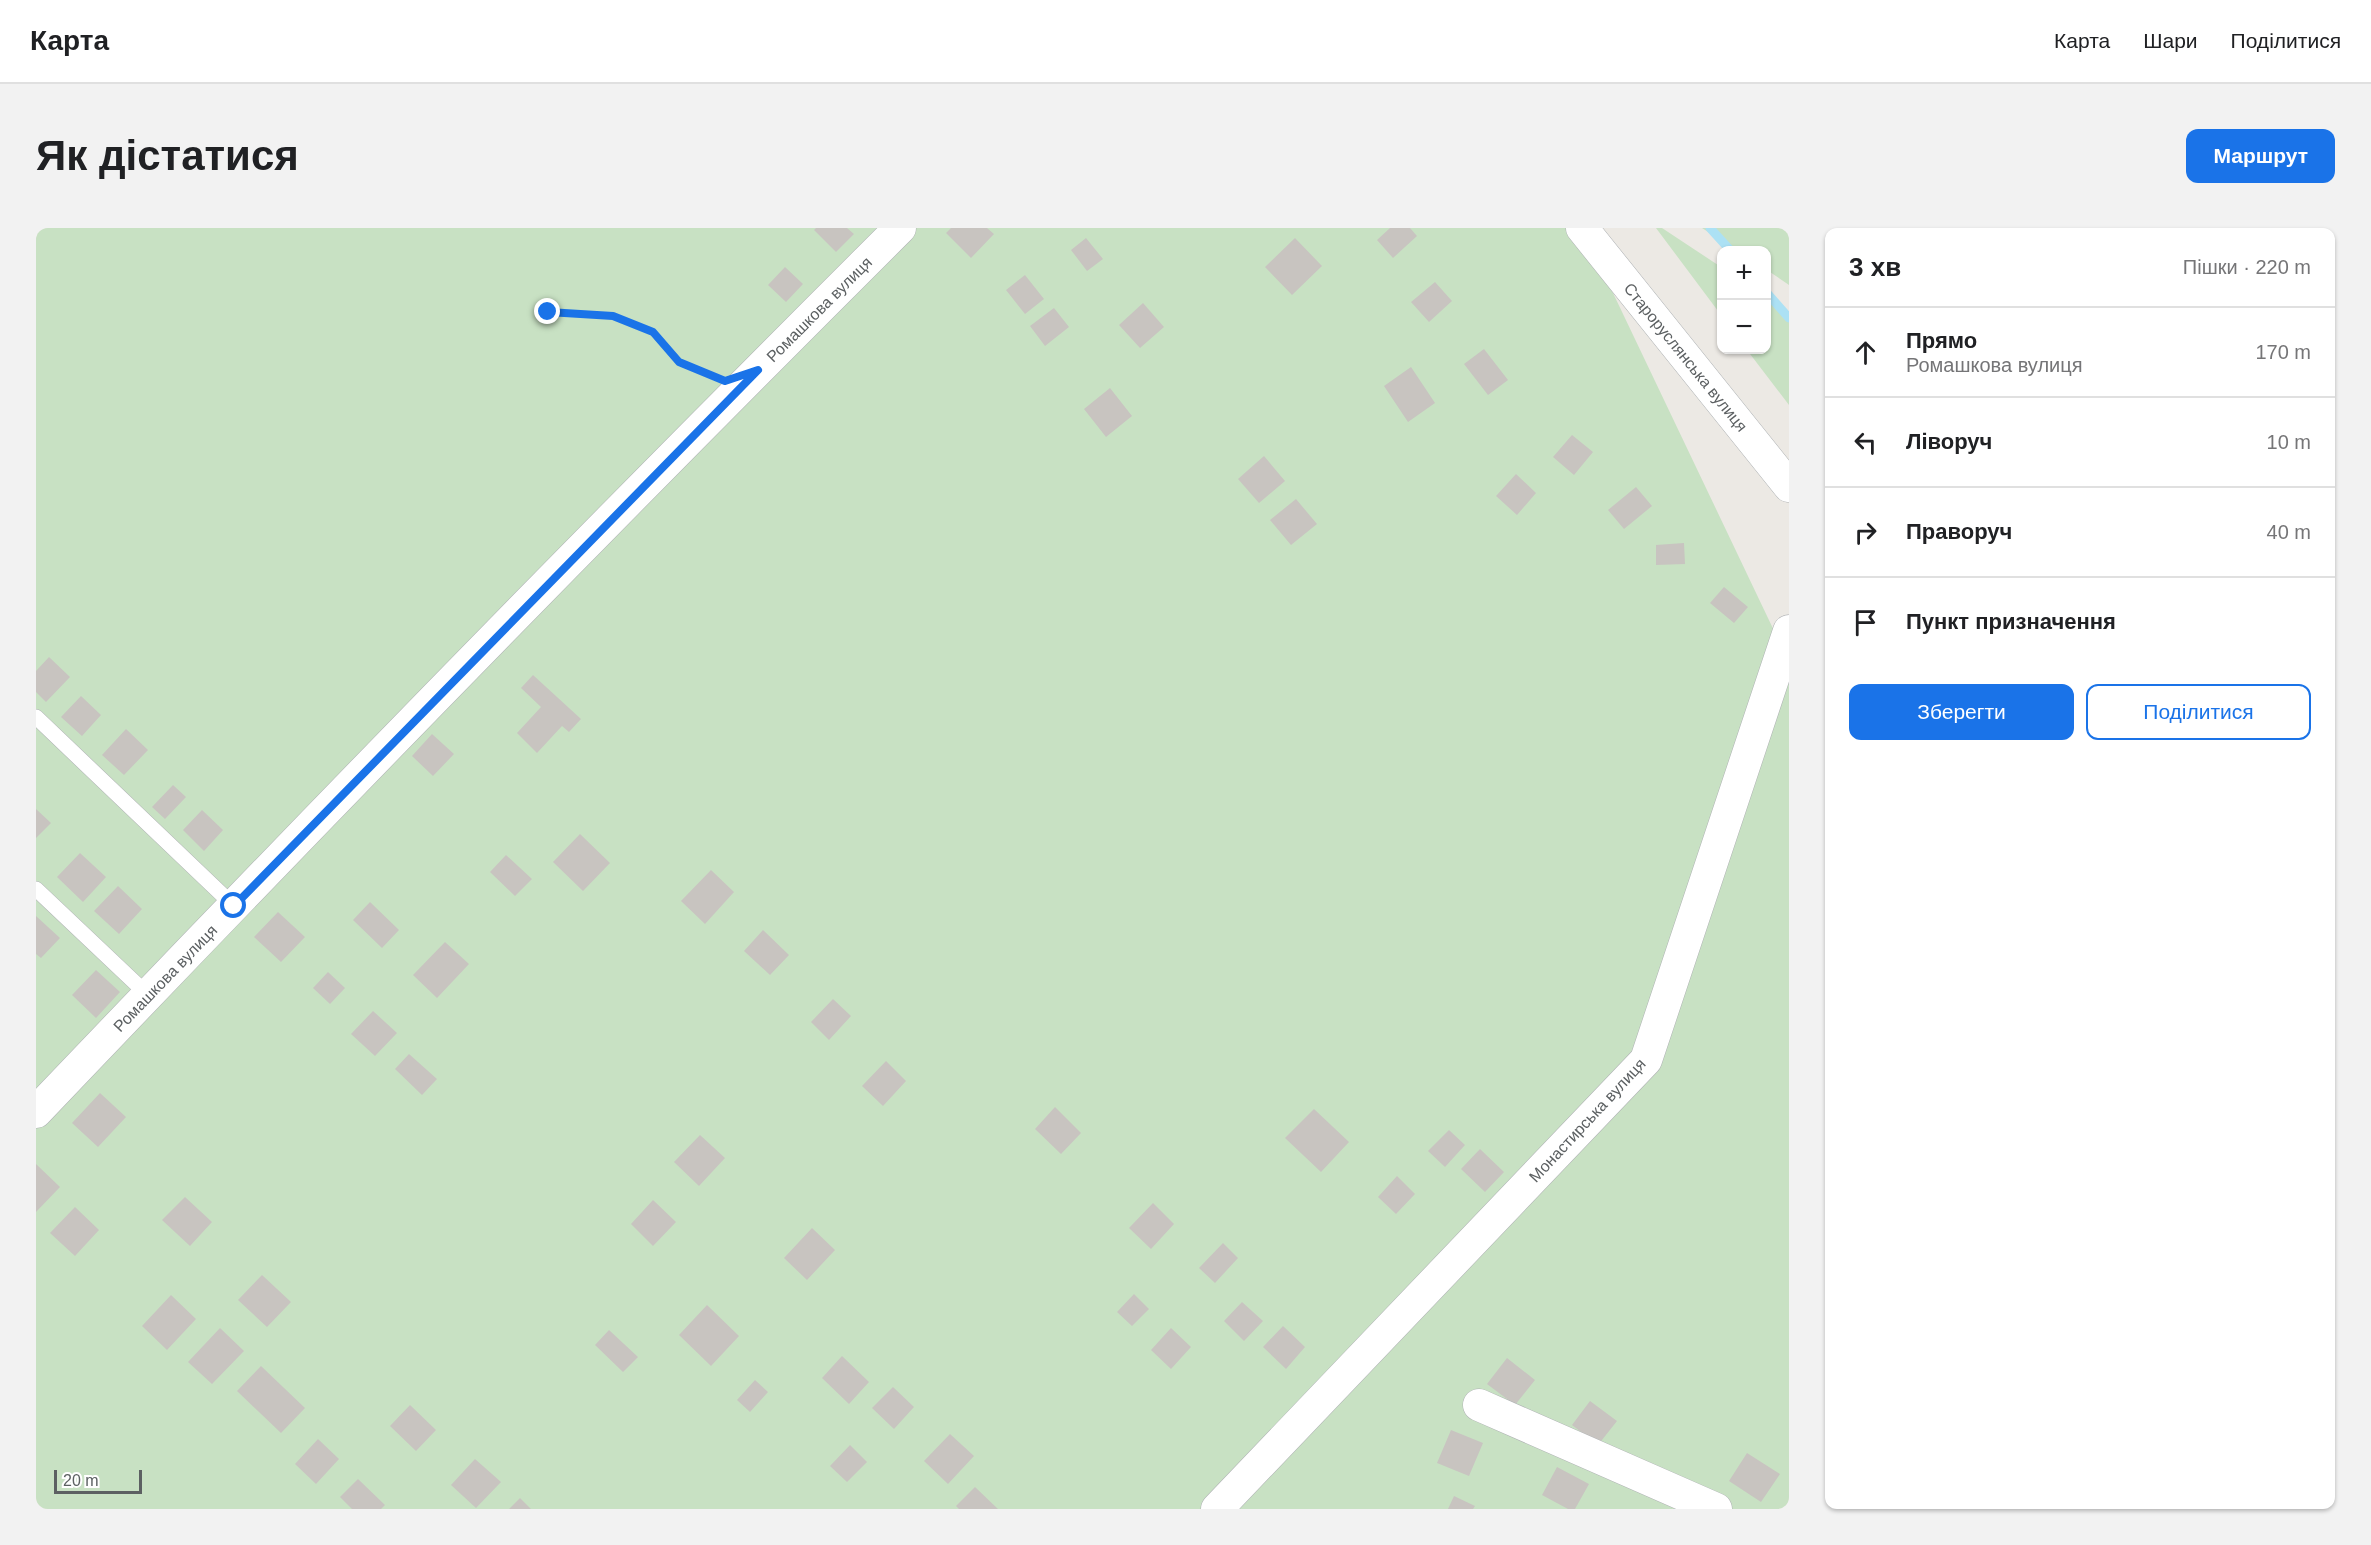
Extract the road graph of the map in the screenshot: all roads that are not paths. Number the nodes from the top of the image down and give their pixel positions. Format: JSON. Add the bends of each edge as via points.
{"nodes":[{"id":1,"x":900,"y":228,"type":"edge"},
{"id":2,"x":1582,"y":228,"type":"edge"},
{"id":3,"x":1789,"y":486,"type":"edge"},
{"id":4,"x":1789,"y":631,"type":"edge"},
{"id":5,"x":36,"y":717,"type":"edge"},
{"id":6,"x":36,"y":889,"type":"edge"},
{"id":7,"x":234,"y":906,"type":"junction"},
{"id":8,"x":148,"y":994,"type":"junction"},
{"id":9,"x":36,"y":1112,"type":"edge"},
{"id":10,"x":1479,"y":1405,"type":"dead end"},
{"id":11,"x":1217,"y":1509,"type":"edge"},
{"id":12,"x":1716,"y":1509,"type":"edge"}],
"edges":[{"from":1,"to":7,"type":"street","name":"Ромашкова вулиця"},
{"from":2,"to":3,"type":"street","name":"Староруслянська вулиця"},
{"from":4,"to":11,"type":"street","name":"Монастирська вулиця","via":[[1646,1060]]},
{"from":5,"to":7,"type":"lane"},
{"from":6,"to":8,"type":"lane"},
{"from":7,"to":8,"type":"street","name":"Ромашкова вулиця"},
{"from":8,"to":9,"type":"street","name":"Ромашкова вулиця"},
{"from":10,"to":12,"type":"street"}]}
